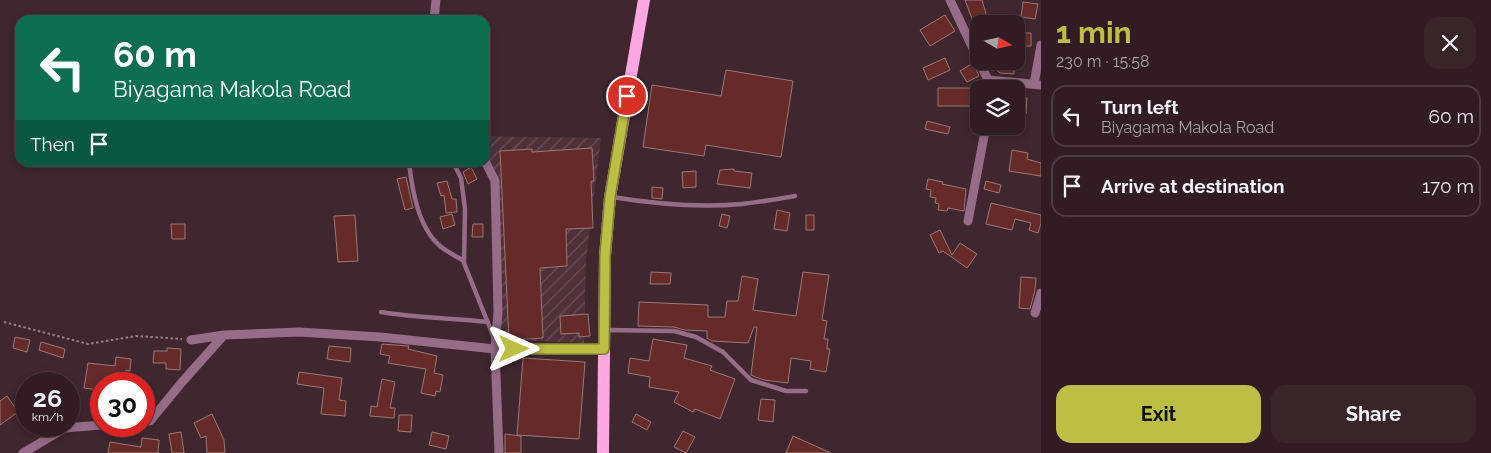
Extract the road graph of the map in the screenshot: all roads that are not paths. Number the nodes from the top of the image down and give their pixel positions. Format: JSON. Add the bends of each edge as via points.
{"nodes":[{"id":1,"x":436,"y":0,"type":"edge"},
{"id":2,"x":644,"y":0,"type":"edge"},
{"id":3,"x":950,"y":0,"type":"edge"},
{"id":4,"x":434,"y":15,"type":"edge"},
{"id":5,"x":970,"y":42,"type":"edge"},
{"id":6,"x":1041,"y":45,"type":"edge"},
{"id":7,"x":1025,"y":85,"type":"edge"},
{"id":8,"x":1038,"y":85,"type":"edge"},
{"id":9,"x":984,"y":135,"type":"edge"},
{"id":10,"x":410,"y":167,"type":"edge"},
{"id":11,"x":456,"y":167,"type":"edge"},
{"id":12,"x":488,"y":167,"type":"edge"},
{"id":13,"x":795,"y":196,"type":"dead end"},
{"id":14,"x":610,"y":197,"type":"junction"},
{"id":15,"x":968,"y":221,"type":"dead end"},
{"id":16,"x":464,"y":261,"type":"junction"},
{"id":17,"x":1041,"y":293,"type":"edge"},
{"id":18,"x":381,"y":312,"type":"dead end"},
{"id":19,"x":1035,"y":313,"type":"dead end"},
{"id":20,"x":488,"y":322,"type":"junction"},
{"id":21,"x":604,"y":330,"type":"junction"},
{"id":22,"x":224,"y":335,"type":"junction"},
{"id":23,"x":191,"y":340,"type":"road end"},
{"id":24,"x":496,"y":346,"type":"junction"},
{"id":25,"x":604,"y":349,"type":"junction"},
{"id":26,"x":806,"y":390,"type":"dead end"},
{"id":27,"x":155,"y":415,"type":"edge"},
{"id":28,"x":90,"y":426,"type":"edge"},
{"id":29,"x":23,"y":453,"type":"edge"},
{"id":30,"x":499,"y":453,"type":"edge"},
{"id":31,"x":603,"y":453,"type":"edge"}],
"edges":[{"from":1,"to":4,"type":"street"},
{"from":2,"to":14,"type":"main road"},
{"from":3,"to":5,"type":"street"},
{"from":6,"to":8,"type":"street"},
{"from":7,"to":8,"type":"street"},
{"from":9,"to":15,"type":"street"},
{"from":10,"to":16,"type":"lane","via":[[412,189],[424,224],[440,246]]},
{"from":11,"to":16,"type":"lane","via":[[461,178],[465,209]]},
{"from":12,"to":24,"type":"street","via":[[495,182]]},
{"from":13,"to":14,"type":"lane","via":[[741,204],[688,206]]},
{"from":14,"to":21,"type":"main road"},
{"from":16,"to":20,"type":"lane"},
{"from":17,"to":19,"type":"street"},
{"from":18,"to":20,"type":"lane"},
{"from":20,"to":24,"type":"lane"},
{"from":21,"to":25,"type":"main road"},
{"from":21,"to":26,"type":"lane","via":[[674,331],[696,337],[723,352],[751,380],[786,390]]},
{"from":22,"to":23,"type":"street"},
{"from":22,"to":24,"type":"street","via":[[299,332]]},
{"from":22,"to":27,"type":"street"},
{"from":24,"to":25,"type":"street"},
{"from":24,"to":30,"type":"street"},
{"from":25,"to":31,"type":"main road"},
{"from":28,"to":29,"type":"street","via":[[65,428]]}]}
